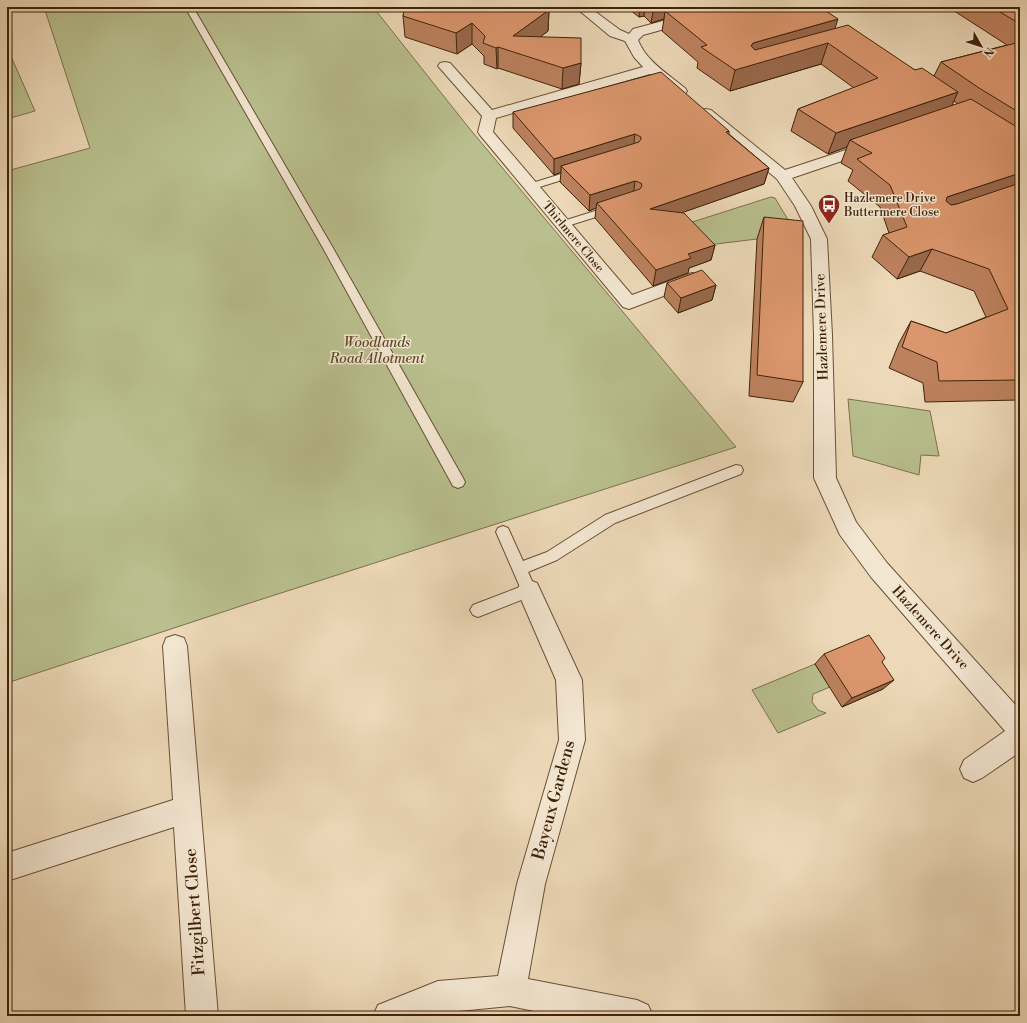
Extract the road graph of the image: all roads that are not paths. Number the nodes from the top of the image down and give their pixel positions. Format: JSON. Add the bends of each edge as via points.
{"nodes":[{"id":1,"x":189,"y":7,"type":"edge"},
{"id":2,"x":581,"y":7,"type":"edge"},
{"id":3,"x":729,"y":7,"type":"edge"},
{"id":4,"x":631,"y":39,"type":"junction"},
{"id":5,"x":445,"y":66,"type":"dead end"},
{"id":6,"x":653,"y":69,"type":"junction"},
{"id":7,"x":489,"y":115,"type":"junction"},
{"id":8,"x":887,"y":141,"type":"edge"},
{"id":9,"x":589,"y":168,"type":"edge"},
{"id":10,"x":782,"y":176,"type":"junction"},
{"id":11,"x":530,"y":186,"type":"junction"},
{"id":12,"x":626,"y":204,"type":"edge"},
{"id":13,"x":562,"y":225,"type":"junction"},
{"id":14,"x":692,"y":279,"type":"edge"},
{"id":15,"x":736,"y":470,"type":"dead end"},
{"id":16,"x":458,"y":482,"type":"dead end"},
{"id":17,"x":503,"y":532,"type":"dead end"},
{"id":18,"x":524,"y":579,"type":"junction"},
{"id":19,"x":478,"y":610,"type":"dead end"},
{"id":20,"x":176,"y":646,"type":"dead end"},
{"id":21,"x":1020,"y":729,"type":"edge"},
{"id":22,"x":1020,"y":736,"type":"edge"},
{"id":23,"x":973,"y":769,"type":"dead end"},
{"id":24,"x":188,"y":809,"type":"junction"},
{"id":25,"x":7,"y":867,"type":"edge"},
{"id":26,"x":510,"y":991,"type":"junction"},
{"id":27,"x":202,"y":1016,"type":"edge"},
{"id":28,"x":389,"y":1016,"type":"edge"},
{"id":29,"x":637,"y":1016,"type":"edge"}],
"edges":[{"from":1,"to":16,"type":"lane","via":[[328,248]]},
{"from":2,"to":4,"type":"street","via":[[615,33]]},
{"from":3,"to":4,"type":"street","via":[[644,30]]},
{"from":4,"to":6,"type":"street","name":"Hazlemere Drive","via":[[633,47]]},
{"from":5,"to":7,"type":"street"},
{"from":6,"to":7,"type":"street"},
{"from":6,"to":10,"type":"street","name":"Hazlemere Drive"},
{"from":7,"to":11,"type":"street","name":"Thirlmere Close","via":[[485,132]]},
{"from":8,"to":10,"type":"street"},
{"from":9,"to":11,"type":"lane"},
{"from":10,"to":21,"type":"street","name":"Hazlemere Drive","via":[[803,206],[819,239],[825,478],[848,528],[868,557]]},
{"from":11,"to":13,"type":"street","name":"Thirlmere Close"},
{"from":12,"to":13,"type":"lane"},
{"from":13,"to":14,"type":"street","name":"Thirlmere Close","via":[[629,304]]},
{"from":15,"to":18,"type":"lane","via":[[610,519],[552,556]]},
{"from":17,"to":18,"type":"lane","name":"Bayeux Gardens"},
{"from":18,"to":19,"type":"lane"},
{"from":18,"to":26,"type":"street","name":"Bayeux Gardens","via":[[569,680],[572,740],[531,884]]},
{"from":20,"to":24,"type":"street","name":"Fitzgilbert Close"},
{"from":22,"to":23,"type":"street"},
{"from":24,"to":25,"type":"street"},
{"from":24,"to":27,"type":"street","name":"Fitzgilbert Close"},
{"from":26,"to":28,"type":"street","via":[[438,997]]},
{"from":26,"to":29,"type":"street"}]}
